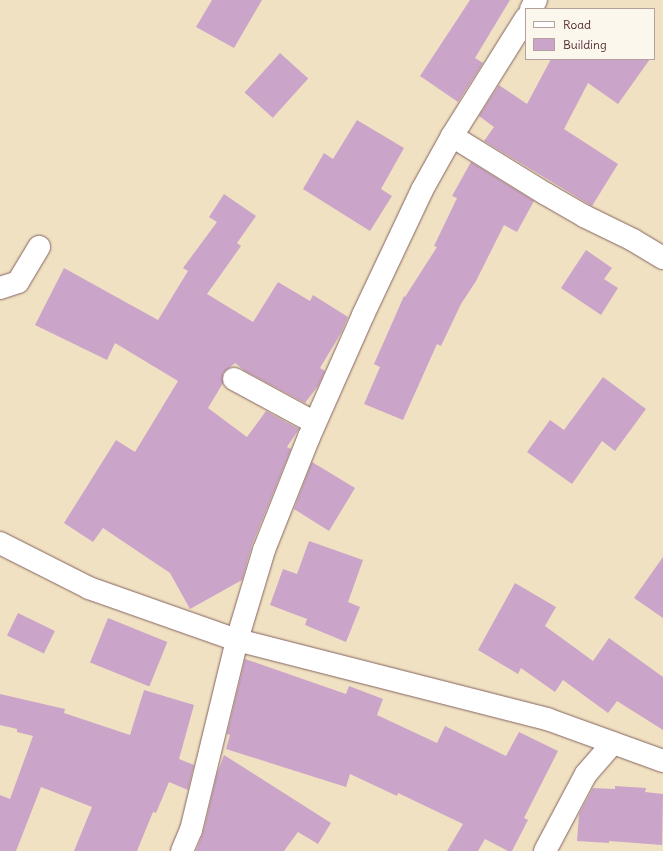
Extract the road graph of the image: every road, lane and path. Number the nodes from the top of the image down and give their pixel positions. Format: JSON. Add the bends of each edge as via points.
{"nodes":[{"id":1,"x":525,"y":20,"type":"edge"},
{"id":2,"x":452,"y":136,"type":"junction"},
{"id":3,"x":39,"y":247,"type":"dead end"},
{"id":4,"x":663,"y":258,"type":"edge"},
{"id":5,"x":0,"y":288,"type":"edge"},
{"id":6,"x":234,"y":379,"type":"dead end"},
{"id":7,"x":315,"y":423,"type":"junction"},
{"id":8,"x":0,"y":543,"type":"edge"},
{"id":9,"x":237,"y":640,"type":"junction"},
{"id":10,"x":612,"y":743,"type":"junction"},
{"id":11,"x":663,"y":761,"type":"edge"},
{"id":12,"x":182,"y":851,"type":"edge"},
{"id":13,"x":545,"y":851,"type":"edge"}],
"edges":[{"from":1,"to":2,"type":"street"},
{"from":2,"to":4,"type":"street","via":[[584,216],[634,240]]},
{"from":2,"to":7,"type":"street","via":[[419,197]]},
{"from":3,"to":5,"type":"street","via":[[18,282]]},
{"from":6,"to":7,"type":"street"},
{"from":7,"to":9,"type":"street","via":[[264,550]]},
{"from":8,"to":9,"type":"street","via":[[89,588]]},
{"from":9,"to":10,"type":"street","via":[[547,719]]},
{"from":9,"to":12,"type":"street","via":[[191,830]]},
{"from":10,"to":11,"type":"street"},
{"from":10,"to":13,"type":"street","via":[[586,774]]}]}
